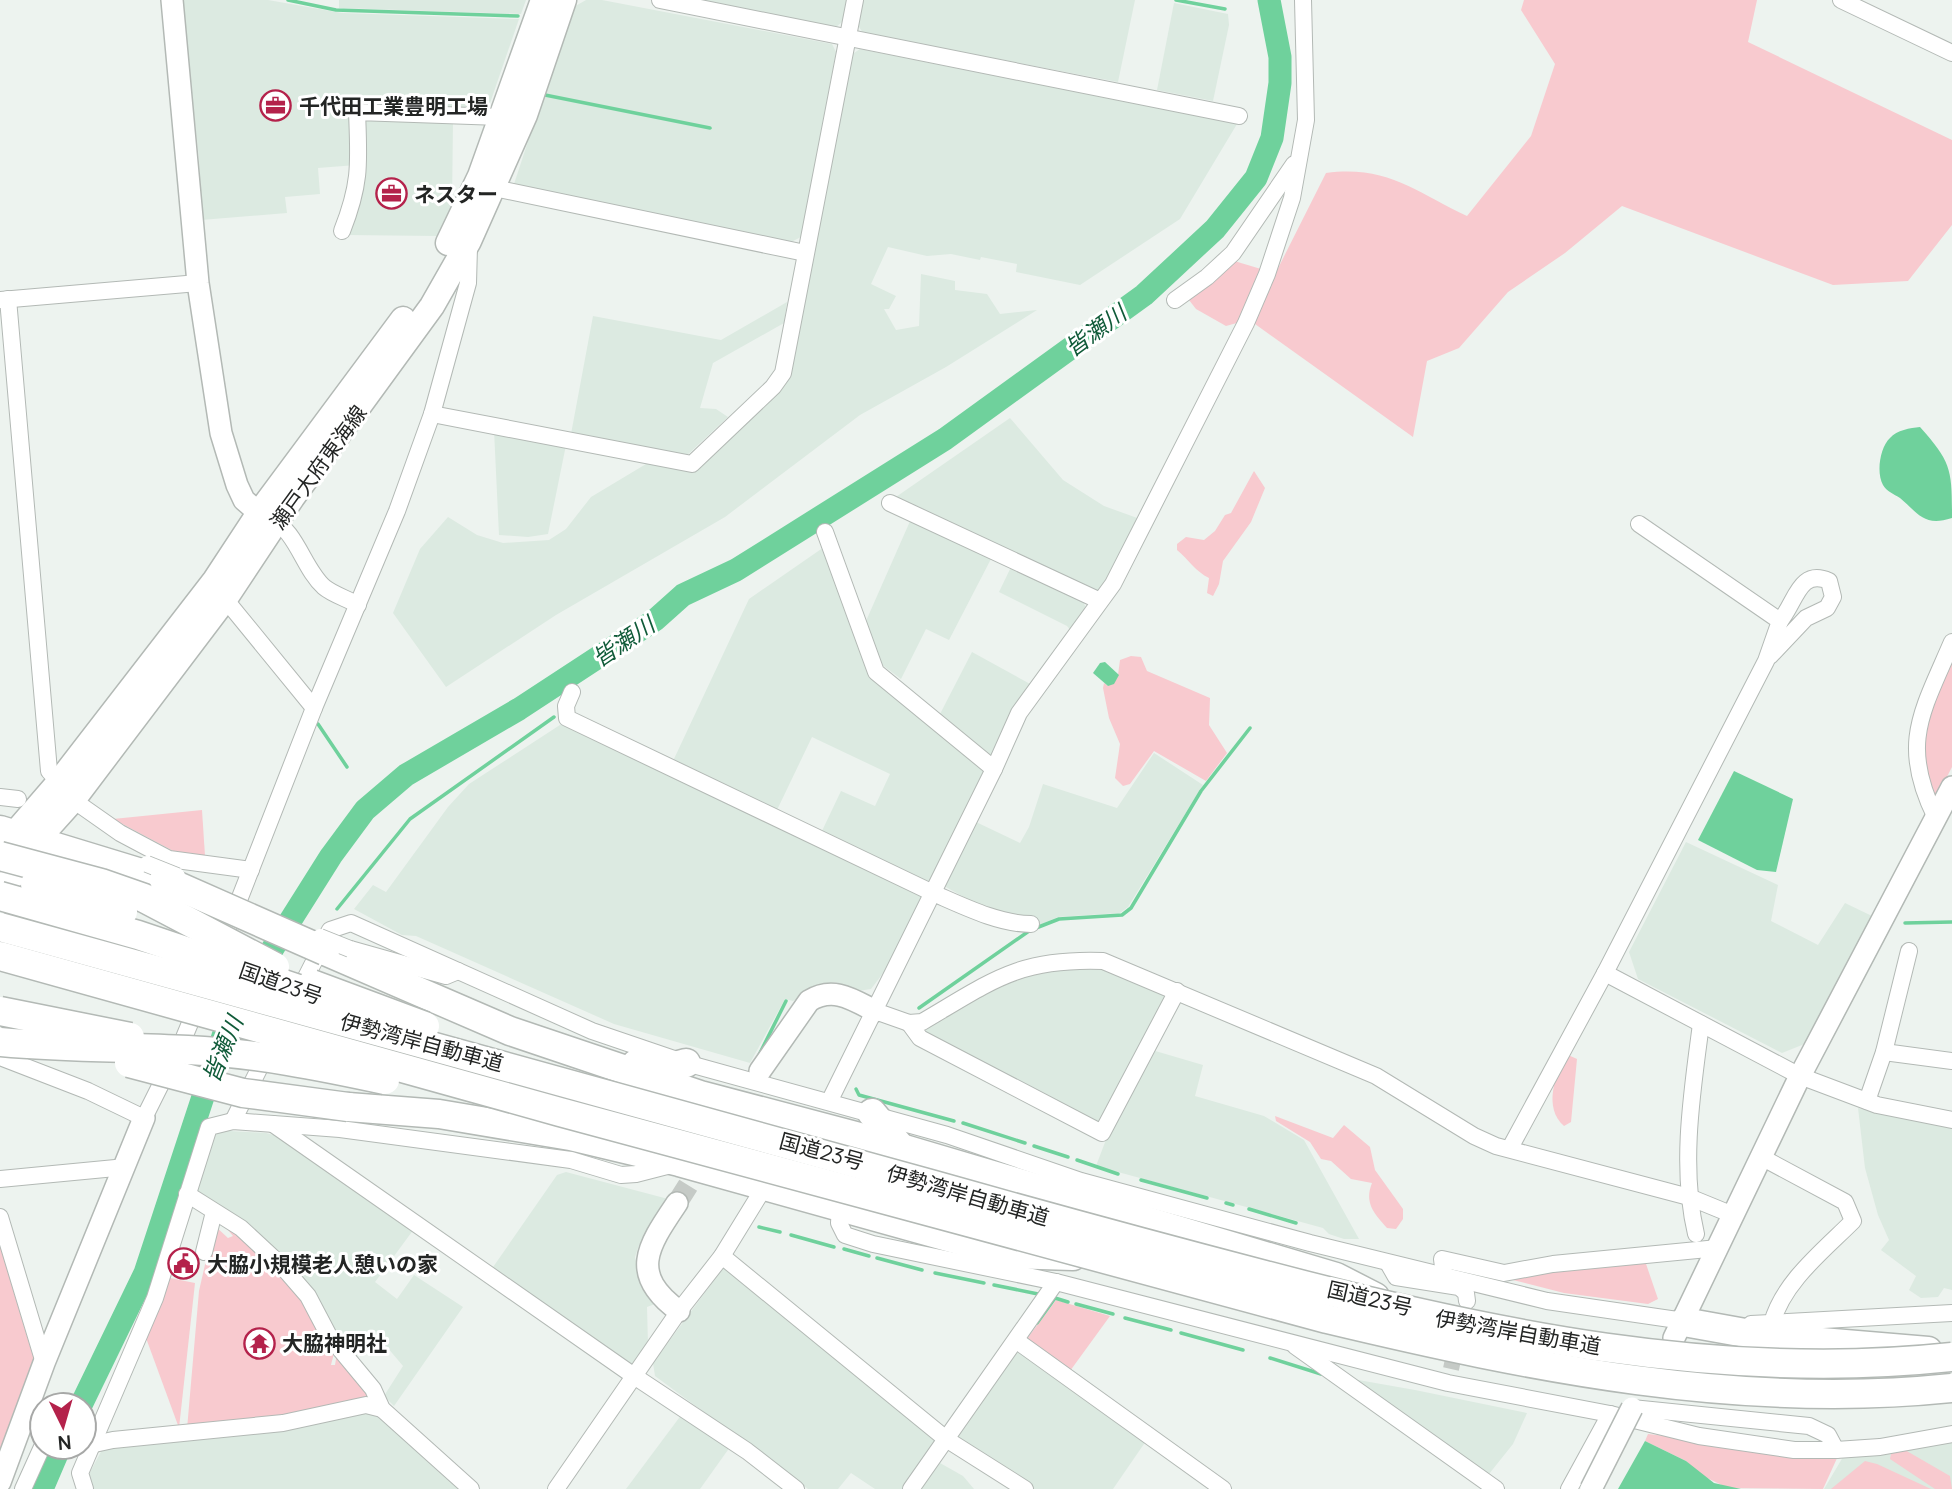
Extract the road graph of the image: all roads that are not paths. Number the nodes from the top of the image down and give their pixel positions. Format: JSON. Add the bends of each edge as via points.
{"nodes":[{"id":1,"x":172,"y":0,"type":"edge"},
{"id":2,"x":543,"y":0,"type":"edge"},
{"id":3,"x":564,"y":0,"type":"edge"},
{"id":4,"x":660,"y":0,"type":"edge"},
{"id":5,"x":855,"y":0,"type":"edge"},
{"id":6,"x":1303,"y":0,"type":"edge"},
{"id":7,"x":1842,"y":0,"type":"edge"},
{"id":8,"x":848,"y":36,"type":"junction"},
{"id":9,"x":1952,"y":53,"type":"edge"},
{"id":10,"x":1239,"y":116,"type":"dead end"},
{"id":11,"x":500,"y":117,"type":"junction"},
{"id":12,"x":1297,"y":160,"type":"junction"},
{"id":13,"x":494,"y":188,"type":"junction"},
{"id":14,"x":342,"y":231,"type":"dead end"},
{"id":15,"x":469,"y":241,"type":"junction"},
{"id":16,"x":805,"y":253,"type":"junction"},
{"id":17,"x":198,"y":283,"type":"junction"},
{"id":18,"x":4,"y":300,"type":"edge"},
{"id":19,"x":1175,"y":300,"type":"dead end"},
{"id":20,"x":432,"y":414,"type":"junction"},
{"id":21,"x":890,"y":503,"type":"dead end"},
{"id":22,"x":268,"y":517,"type":"junction"},
{"id":23,"x":1639,"y":524,"type":"dead end"},
{"id":24,"x":825,"y":532,"type":"dead end"},
{"id":25,"x":225,"y":599,"type":"junction"},
{"id":26,"x":1098,"y":600,"type":"junction"},
{"id":27,"x":358,"y":605,"type":"junction"},
{"id":28,"x":1780,"y":621,"type":"junction"},
{"id":29,"x":1952,"y":642,"type":"edge"},
{"id":30,"x":1766,"y":661,"type":"junction"},
{"id":31,"x":572,"y":692,"type":"dead end"},
{"id":32,"x":314,"y":708,"type":"junction"},
{"id":33,"x":994,"y":769,"type":"junction"},
{"id":34,"x":1952,"y":787,"type":"edge"},
{"id":35,"x":66,"y":791,"type":"junction"},
{"id":36,"x":0,"y":797,"type":"edge"},
{"id":37,"x":18,"y":799,"type":"dead end"},
{"id":38,"x":1936,"y":818,"type":"junction"},
{"id":39,"x":120,"y":833,"type":"junction"},
{"id":40,"x":10,"y":842,"type":"edge"},
{"id":41,"x":251,"y":870,"type":"junction"},
{"id":42,"x":155,"y":872,"type":"junction"},
{"id":43,"x":0,"y":874,"type":"edge"},
{"id":44,"x":933,"y":893,"type":"junction"},
{"id":45,"x":0,"y":895,"type":"edge"},
{"id":46,"x":1031,"y":924,"type":"dead end"},
{"id":47,"x":0,"y":927,"type":"edge"},
{"id":48,"x":338,"y":950,"type":"junction"},
{"id":49,"x":1909,"y":951,"type":"dead end"},
{"id":50,"x":0,"y":956,"type":"edge"},
{"id":51,"x":458,"y":971,"type":"junction"},
{"id":52,"x":1605,"y":973,"type":"junction"},
{"id":53,"x":0,"y":974,"type":"edge"},
{"id":54,"x":271,"y":980,"type":"junction"},
{"id":55,"x":1177,"y":991,"type":"junction"},
{"id":56,"x":0,"y":1011,"type":"edge"},
{"id":57,"x":875,"y":1011,"type":"junction"},
{"id":58,"x":0,"y":1019,"type":"edge"},
{"id":59,"x":909,"y":1023,"type":"junction"},
{"id":60,"x":1701,"y":1024,"type":"junction"},
{"id":61,"x":237,"y":1036,"type":"junction"},
{"id":62,"x":0,"y":1042,"type":"edge"},
{"id":63,"x":1884,"y":1052,"type":"junction"},
{"id":64,"x":467,"y":1054,"type":"junction"},
{"id":65,"x":0,"y":1057,"type":"edge"},
{"id":66,"x":589,"y":1058,"type":"junction"},
{"id":67,"x":1952,"y":1060,"type":"edge"},
{"id":68,"x":686,"y":1063,"type":"junction"},
{"id":69,"x":760,"y":1071,"type":"dead end"},
{"id":70,"x":1800,"y":1076,"type":"junction"},
{"id":71,"x":830,"y":1100,"type":"junction"},
{"id":72,"x":1867,"y":1101,"type":"junction"},
{"id":73,"x":559,"y":1112,"type":"junction"},
{"id":74,"x":872,"y":1113,"type":"junction"},
{"id":75,"x":144,"y":1118,"type":"junction"},
{"id":76,"x":1952,"y":1120,"type":"edge"},
{"id":77,"x":233,"y":1121,"type":"junction"},
{"id":78,"x":274,"y":1124,"type":"junction"},
{"id":79,"x":901,"y":1148,"type":"junction"},
{"id":80,"x":1510,"y":1148,"type":"junction"},
{"id":81,"x":1761,"y":1157,"type":"junction"},
{"id":82,"x":680,"y":1162,"type":"junction"},
{"id":83,"x":126,"y":1167,"type":"junction"},
{"id":84,"x":0,"y":1178,"type":"edge"},
{"id":85,"x":765,"y":1186,"type":"junction"},
{"id":86,"x":187,"y":1194,"type":"junction"},
{"id":87,"x":1689,"y":1197,"type":"junction"},
{"id":88,"x":677,"y":1203,"type":"tunnel mouth"},
{"id":89,"x":840,"y":1207,"type":"junction"},
{"id":90,"x":214,"y":1212,"type":"junction"},
{"id":91,"x":1733,"y":1214,"type":"junction"},
{"id":92,"x":0,"y":1217,"type":"edge"},
{"id":93,"x":1696,"y":1234,"type":"dead end"},
{"id":94,"x":1718,"y":1248,"type":"junction"},
{"id":95,"x":204,"y":1252,"type":"dead end"},
{"id":96,"x":722,"y":1256,"type":"junction"},
{"id":97,"x":1073,"y":1256,"type":"junction"},
{"id":98,"x":1388,"y":1263,"type":"junction"},
{"id":99,"x":1444,"y":1275,"type":"junction"},
{"id":100,"x":1056,"y":1282,"type":"junction"},
{"id":101,"x":1467,"y":1301,"type":"dead end"},
{"id":102,"x":1387,"y":1303,"type":"junction"},
{"id":103,"x":679,"y":1311,"type":"junction"},
{"id":104,"x":1952,"y":1314,"type":"edge"},
{"id":105,"x":1772,"y":1323,"type":"junction"},
{"id":106,"x":1679,"y":1330,"type":"junction"},
{"id":107,"x":1017,"y":1341,"type":"junction"},
{"id":108,"x":1288,"y":1341,"type":"junction"},
{"id":109,"x":1952,"y":1355,"type":"edge"},
{"id":110,"x":44,"y":1363,"type":"junction"},
{"id":111,"x":634,"y":1376,"type":"junction"},
{"id":112,"x":1952,"y":1390,"type":"edge"},
{"id":113,"x":39,"y":1391,"type":"edge"},
{"id":114,"x":1635,"y":1404,"type":"joint"},
{"id":115,"x":382,"y":1409,"type":"junction"},
{"id":116,"x":1609,"y":1414,"type":"junction"},
{"id":117,"x":98,"y":1420,"type":"edge"},
{"id":118,"x":28,"y":1430,"type":"edge"},
{"id":119,"x":1952,"y":1434,"type":"edge"},
{"id":120,"x":946,"y":1439,"type":"junction"},
{"id":121,"x":98,"y":1442,"type":"edge"},
{"id":122,"x":1836,"y":1450,"type":"junction"},
{"id":123,"x":36,"y":1461,"type":"edge"},
{"id":124,"x":83,"y":1461,"type":"edge"},
{"id":125,"x":0,"y":1482,"type":"edge"},
{"id":126,"x":23,"y":1489,"type":"edge"},
{"id":127,"x":85,"y":1489,"type":"edge"},
{"id":128,"x":471,"y":1489,"type":"edge"},
{"id":129,"x":556,"y":1489,"type":"edge"},
{"id":130,"x":796,"y":1489,"type":"edge"},
{"id":131,"x":911,"y":1489,"type":"edge"},
{"id":132,"x":1025,"y":1489,"type":"edge"},
{"id":133,"x":1223,"y":1489,"type":"edge"},
{"id":134,"x":1496,"y":1489,"type":"edge"},
{"id":135,"x":1569,"y":1489,"type":"edge"},
{"id":136,"x":1591,"y":1489,"type":"edge"}],
"edges":[{"from":1,"to":17,"type":"street"},
{"from":2,"to":11,"type":"main road","name":"瀬戸大府東海線"},
{"from":3,"to":13,"type":"main road","name":"瀬戸大府東海線","via":[[525,115]]},
{"from":4,"to":8,"type":"street"},
{"from":5,"to":8,"type":"street"},
{"from":6,"to":12,"type":"street","via":[[1307,120]]},
{"from":7,"to":9,"type":"street"},
{"from":8,"to":10,"type":"street"},
{"from":8,"to":16,"type":"street"},
{"from":11,"to":14,"type":"street","via":[[357,112],[356,196]]},
{"from":11,"to":22,"type":"main road","name":"瀬戸大府東海線","via":[[480,176],[426,284]]},
{"from":12,"to":19,"type":"street","via":[[1233,253]]},
{"from":12,"to":26,"type":"street","via":[[1292,198],[1246,323],[1113,584]]},
{"from":13,"to":15,"type":"main road","name":"瀬戸大府東海線"},
{"from":13,"to":16,"type":"street"},
{"from":15,"to":20,"type":"street","via":[[468,283]]},
{"from":15,"to":22,"type":"main road","name":"瀬戸大府東海線","via":[[432,306]]},
{"from":16,"to":20,"type":"street","via":[[783,373],[692,464]]},
{"from":17,"to":18,"type":"street"},
{"from":17,"to":22,"type":"street","via":[[225,449],[240,493]]},
{"from":18,"to":35,"type":"street","via":[[49,771]]},
{"from":20,"to":27,"type":"street"},
{"from":21,"to":26,"type":"street"},
{"from":22,"to":25,"type":"main road","name":"瀬戸大府東海線"},
{"from":22,"to":27,"type":"street","via":[[324,587]]},
{"from":22,"to":35,"type":"main road","name":"瀬戸大府東海線","via":[[215,580]]},
{"from":23,"to":28,"type":"street"},
{"from":24,"to":33,"type":"street","via":[[876,672]]},
{"from":25,"to":32,"type":"street"},
{"from":25,"to":35,"type":"main road","name":"瀬戸大府東海線"},
{"from":26,"to":33,"type":"street","via":[[1018,713]]},
{"from":27,"to":32,"type":"street"},
{"from":28,"to":30,"type":"street"},
{"from":28,"to":30,"type":"street","via":[[1793,606],[1801,583],[1818,576],[1829,581],[1833,597],[1827,608],[1806,618]]},
{"from":29,"to":38,"type":"street","via":[[1917,731],[1917,767]]},
{"from":30,"to":52,"type":"street"},
{"from":31,"to":44,"type":"street","via":[[567,718]]},
{"from":32,"to":41,"type":"street"},
{"from":33,"to":44,"type":"street"},
{"from":34,"to":38,"type":"street"},
{"from":35,"to":39,"type":"street"},
{"from":35,"to":40,"type":"main road","name":"瀬戸大府東海線"},
{"from":36,"to":37,"type":"street"},
{"from":38,"to":70,"type":"street"},
{"from":39,"to":41,"type":"street","via":[[169,859]]},
{"from":39,"to":42,"type":"street","via":[[121,840],[145,855]]},
{"from":40,"to":42,"type":"highway"},
{"from":40,"to":45,"type":"main road","name":"瀬戸大府東海線"},
{"from":40,"to":64,"type":"highway","bridge":true,"via":[[144,898],[310,984],[425,1026]]},
{"from":41,"to":75,"type":"street","via":[[183,1040]]},
{"from":42,"to":48,"type":"highway","bridge":true},
{"from":43,"to":54,"type":"highway","bridge":true,"via":[[196,936]]},
{"from":44,"to":46,"type":"street"},
{"from":44,"to":57,"type":"street"},
{"from":45,"to":54,"type":"highway","name":"国道23号","bridge":true},
{"from":47,"to":64,"type":"highway","name":"伊勢湾岸自動車道","bridge":true},
{"from":48,"to":51,"type":"street","via":[[446,975]]},
{"from":48,"to":66,"type":"highway","via":[[510,1031]]},
{"from":49,"to":63,"type":"street"},
{"from":50,"to":73,"type":"highway","name":"伊勢湾岸自動車道","bridge":true},
{"from":51,"to":68,"type":"street","via":[[592,1031]]},
{"from":51,"to":77,"type":"street","via":[[367,928],[351,923],[330,930]]},
{"from":52,"to":60,"type":"street"},
{"from":52,"to":80,"type":"street"},
{"from":53,"to":61,"type":"highway","name":"国道23号"},
{"from":54,"to":102,"type":"highway","name":"国道23号","bridge":true,"via":[[573,1081]]},
{"from":55,"to":59,"type":"street","via":[[1104,961],[1037,963],[1001,975],[922,1022]]},
{"from":55,"to":59,"type":"street","via":[[1102,1133],[920,1038]]},
{"from":55,"to":80,"type":"street","via":[[1376,1076],[1474,1136]]},
{"from":56,"to":61,"type":"highway","bridge":true,"via":[[147,1041]]},
{"from":57,"to":59,"type":"street"},
{"from":57,"to":69,"type":"street","via":[[838,993],[819,995],[809,1001]]},
{"from":57,"to":71,"type":"street"},
{"from":58,"to":82,"type":"highway","bridge":true,"via":[[129,1063],[243,1093],[439,1114],[570,1136]]},
{"from":60,"to":70,"type":"street"},
{"from":60,"to":87,"type":"street","via":[[1693,1087]]},
{"from":61,"to":97,"type":"highway","name":"国道23号","via":[[451,1088]]},
{"from":62,"to":73,"type":"highway","bridge":true,"via":[[262,1057]]},
{"from":63,"to":67,"type":"street"},
{"from":63,"to":72,"type":"street"},
{"from":64,"to":109,"type":"highway","name":"伊勢湾岸自動車道","bridge":true,"via":[[1111,1235],[1418,1314],[1687,1358],[1831,1366]]},
{"from":65,"to":75,"type":"street"},
{"from":66,"to":68,"type":"highway","via":[[650,1066]]},
{"from":66,"to":79,"type":"highway","via":[[713,1098]]},
{"from":68,"to":71,"type":"street"},
{"from":70,"to":72,"type":"street"},
{"from":70,"to":81,"type":"street"},
{"from":71,"to":74,"type":"street"},
{"from":72,"to":76,"type":"street"},
{"from":73,"to":112,"type":"highway","name":"伊勢湾岸自動車道","bridge":true,"via":[[1327,1320],[1538,1367],[1688,1388],[1774,1393]]},
{"from":74,"to":79,"type":"highway"},
{"from":74,"to":98,"type":"street","via":[[1081,1181]]},
{"from":75,"to":83,"type":"street"},
{"from":77,"to":78,"type":"street"},
{"from":77,"to":86,"type":"street","via":[[209,1127]]},
{"from":78,"to":82,"type":"street","via":[[571,1160],[621,1175]]},
{"from":78,"to":111,"type":"street"},
{"from":79,"to":102,"type":"highway","via":[[1336,1278]]},
{"from":80,"to":87,"type":"street"},
{"from":81,"to":91,"type":"street"},
{"from":81,"to":105,"type":"street","via":[[1845,1202],[1853,1221],[1806,1267],[1775,1311]]},
{"from":82,"to":85,"type":"highway"},
{"from":83,"to":84,"type":"street"},
{"from":83,"to":110,"type":"street"},
{"from":85,"to":89,"type":"highway"},
{"from":85,"to":96,"type":"street"},
{"from":86,"to":90,"type":"street"},
{"from":86,"to":117,"type":"street","via":[[155,1298]]},
{"from":87,"to":91,"type":"street"},
{"from":87,"to":93,"type":"street"},
{"from":88,"to":103,"type":"street","via":[[648,1251],[650,1280],[658,1295]]},
{"from":89,"to":97,"type":"highway","via":[[1009,1254]]},
{"from":89,"to":100,"type":"street","via":[[839,1223],[845,1235]]},
{"from":90,"to":95,"type":"street"},
{"from":90,"to":115,"type":"street","via":[[241,1228],[308,1296],[329,1336],[373,1389]]},
{"from":91,"to":94,"type":"street"},
{"from":92,"to":110,"type":"street"},
{"from":94,"to":99,"type":"street","via":[[1504,1273],[1442,1259]]},
{"from":94,"to":106,"type":"street"},
{"from":96,"to":103,"type":"street"},
{"from":96,"to":120,"type":"street"},
{"from":97,"to":112,"type":"highway","name":"国道23号","via":[[1335,1328],[1560,1375],[1670,1391],[1755,1396],[1843,1398]]},
{"from":98,"to":99,"type":"street"},
{"from":98,"to":101,"type":"street","via":[[1396,1277],[1459,1287]]},
{"from":99,"to":106,"type":"street"},
{"from":100,"to":107,"type":"street"},
{"from":100,"to":108,"type":"street"},
{"from":102,"to":109,"type":"highway","name":"国道23号","via":[[1566,1338],[1703,1356],[1849,1362]]},
{"from":103,"to":111,"type":"street"},
{"from":104,"to":105,"type":"street"},
{"from":105,"to":106,"type":"street"},
{"from":106,"to":109,"type":"highway"},
{"from":107,"to":120,"type":"street"},
{"from":107,"to":133,"type":"street"},
{"from":108,"to":116,"type":"street"},
{"from":108,"to":134,"type":"street"},
{"from":110,"to":113,"type":"street"},
{"from":111,"to":129,"type":"street"},
{"from":111,"to":130,"type":"street"},
{"from":114,"to":122,"type":"street","via":[[1809,1426],[1828,1434]]},
{"from":114,"to":136,"type":"street","bridge":true},
{"from":115,"to":121,"type":"street","via":[[366,1405],[284,1423]]},
{"from":115,"to":128,"type":"street"},
{"from":116,"to":122,"type":"street","via":[[1699,1436],[1794,1450]]},
{"from":116,"to":135,"type":"street"},
{"from":118,"to":125,"type":"street"},
{"from":119,"to":122,"type":"street"},
{"from":120,"to":131,"type":"street"},
{"from":120,"to":132,"type":"street"},
{"from":123,"to":126,"type":"street"},
{"from":124,"to":127,"type":"street","via":[[80,1473]]}]}
